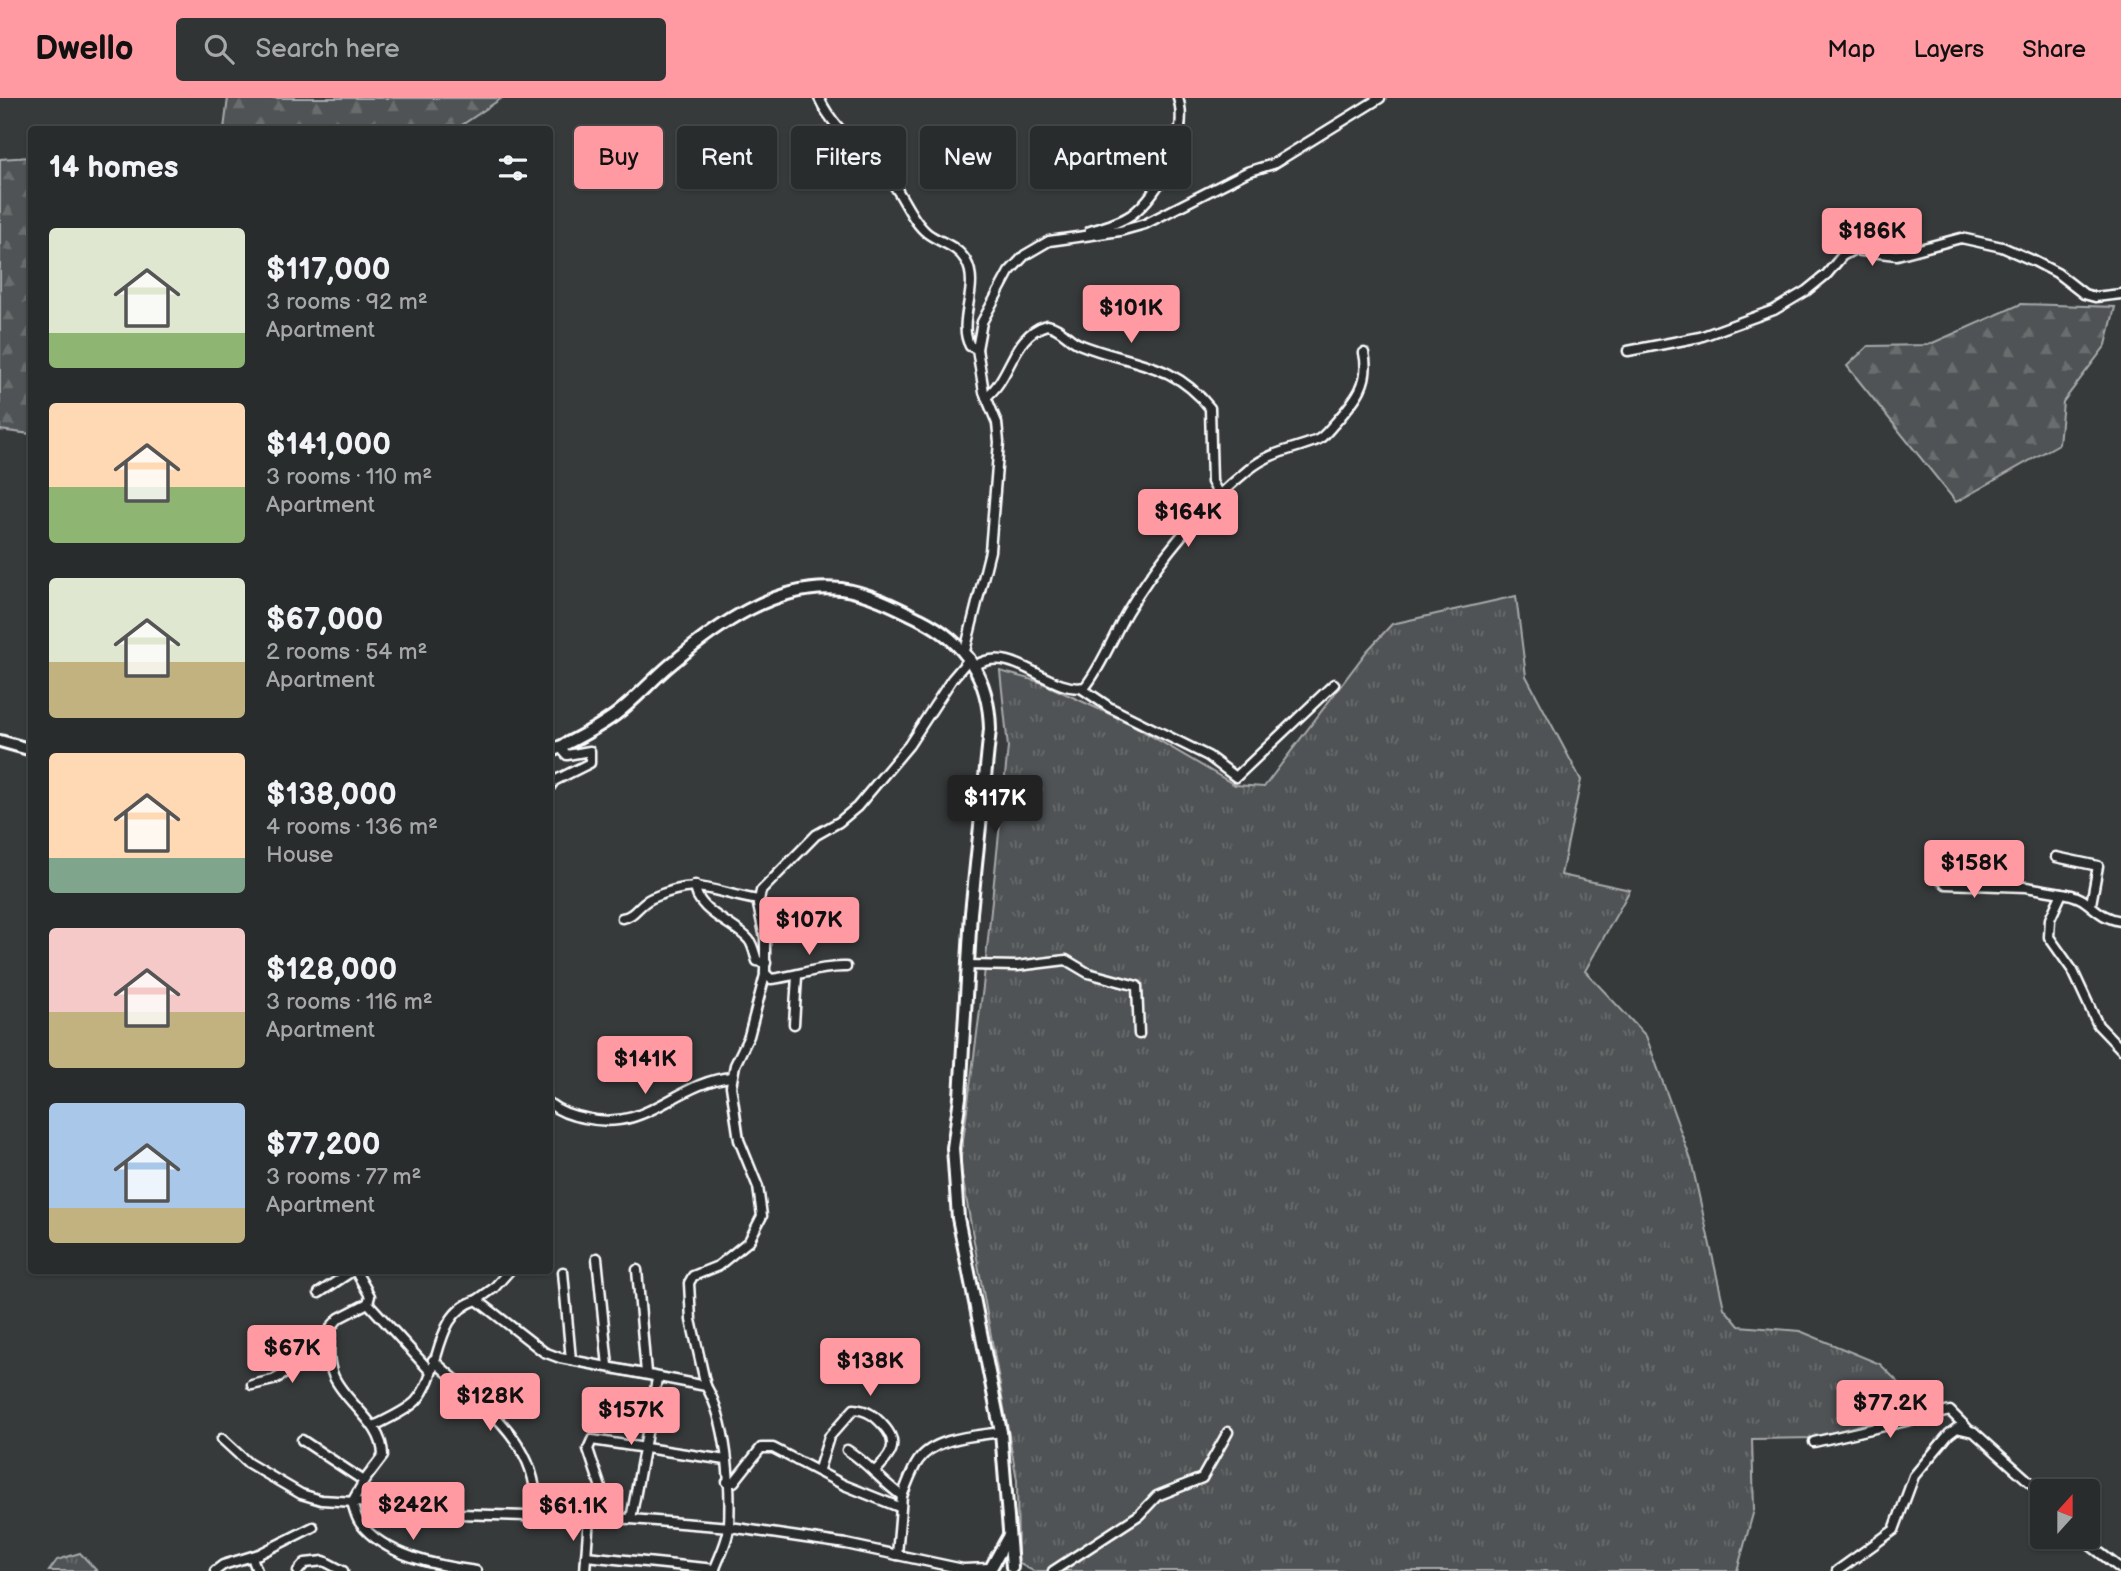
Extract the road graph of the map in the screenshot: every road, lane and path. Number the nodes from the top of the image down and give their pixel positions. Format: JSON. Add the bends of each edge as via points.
{"nodes":[{"id":1,"x":818,"y":98,"type":"edge"},
{"id":2,"x":1178,"y":98,"type":"edge"},
{"id":3,"x":1380,"y":98,"type":"edge"},
{"id":4,"x":1074,"y":236,"type":"junction"},
{"id":5,"x":2121,"y":294,"type":"edge"},
{"id":6,"x":977,"y":349,"type":"junction"},
{"id":7,"x":1628,"y":351,"type":"dead end"},
{"id":8,"x":1364,"y":353,"type":"dead end"},
{"id":9,"x":986,"y":397,"type":"junction"},
{"id":10,"x":1219,"y":495,"type":"junction"},
{"id":11,"x":970,"y":658,"type":"junction"},
{"id":12,"x":1334,"y":684,"type":"dead end"},
{"id":13,"x":1081,"y":688,"type":"junction"},
{"id":14,"x":0,"y":741,"type":"edge"},
{"id":15,"x":28,"y":749,"type":"edge"},
{"id":16,"x":554,"y":749,"type":"edge"},
{"id":17,"x":553,"y":782,"type":"edge"},
{"id":18,"x":2056,"y":857,"type":"dead end"},
{"id":19,"x":1946,"y":859,"type":"dead end"},
{"id":20,"x":695,"y":885,"type":"junction"},
{"id":21,"x":2062,"y":892,"type":"junction"},
{"id":22,"x":758,"y":900,"type":"junction"},
{"id":23,"x":2091,"y":904,"type":"junction"},
{"id":24,"x":622,"y":918,"type":"dead end"},
{"id":25,"x":2121,"y":921,"type":"edge"},
{"id":26,"x":967,"y":965,"type":"junction"},
{"id":27,"x":846,"y":967,"type":"dead end"},
{"id":28,"x":766,"y":968,"type":"junction"},
{"id":29,"x":797,"y":976,"type":"junction"},
{"id":30,"x":794,"y":1024,"type":"dead end"},
{"id":31,"x":1139,"y":1034,"type":"dead end"},
{"id":32,"x":2109,"y":1036,"type":"junction"},
{"id":33,"x":2121,"y":1038,"type":"edge"},
{"id":34,"x":2121,"y":1049,"type":"edge"},
{"id":35,"x":732,"y":1077,"type":"junction"},
{"id":36,"x":553,"y":1105,"type":"edge"},
{"id":37,"x":597,"y":1258,"type":"dead end"},
{"id":38,"x":637,"y":1270,"type":"dead end"},
{"id":39,"x":563,"y":1272,"type":"dead end"},
{"id":40,"x":349,"y":1274,"type":"edge"},
{"id":41,"x":357,"y":1274,"type":"edge"},
{"id":42,"x":506,"y":1274,"type":"edge"},
{"id":43,"x":319,"y":1293,"type":"dead end"},
{"id":44,"x":477,"y":1300,"type":"junction"},
{"id":45,"x":368,"y":1303,"type":"junction"},
{"id":46,"x":433,"y":1360,"type":"junction"},
{"id":47,"x":570,"y":1360,"type":"junction"},
{"id":48,"x":330,"y":1366,"type":"junction"},
{"id":49,"x":608,"y":1366,"type":"junction"},
{"id":50,"x":430,"y":1371,"type":"junction"},
{"id":51,"x":646,"y":1373,"type":"junction"},
{"id":52,"x":657,"y":1379,"type":"junction"},
{"id":53,"x":251,"y":1385,"type":"dead end"},
{"id":54,"x":706,"y":1386,"type":"junction"},
{"id":55,"x":374,"y":1426,"type":"junction"},
{"id":56,"x":1968,"y":1429,"type":"junction"},
{"id":57,"x":1001,"y":1432,"type":"junction"},
{"id":58,"x":1228,"y":1432,"type":"dead end"},
{"id":59,"x":222,"y":1439,"type":"dead end"},
{"id":60,"x":302,"y":1440,"type":"dead end"},
{"id":61,"x":1814,"y":1443,"type":"dead end"},
{"id":62,"x":646,"y":1448,"type":"junction"},
{"id":63,"x":847,"y":1450,"type":"dead end"},
{"id":64,"x":726,"y":1460,"type":"junction"},
{"id":65,"x":819,"y":1469,"type":"junction"},
{"id":66,"x":874,"y":1472,"type":"junction"},
{"id":67,"x":364,"y":1481,"type":"junction"},
{"id":68,"x":727,"y":1482,"type":"junction"},
{"id":69,"x":2030,"y":1483,"type":"edge"},
{"id":70,"x":902,"y":1496,"type":"junction"},
{"id":71,"x":352,"y":1502,"type":"junction"},
{"id":72,"x":899,"y":1507,"type":"junction"},
{"id":73,"x":535,"y":1516,"type":"junction"},
{"id":74,"x":589,"y":1517,"type":"junction"},
{"id":75,"x":611,"y":1518,"type":"junction"},
{"id":76,"x":632,"y":1519,"type":"junction"},
{"id":77,"x":313,"y":1527,"type":"dead end"},
{"id":78,"x":730,"y":1527,"type":"junction"},
{"id":79,"x":1009,"y":1534,"type":"junction"},
{"id":80,"x":2095,"y":1549,"type":"edge"},
{"id":81,"x":897,"y":1555,"type":"junction"},
{"id":82,"x":586,"y":1556,"type":"junction"},
{"id":83,"x":252,"y":1557,"type":"junction"},
{"id":84,"x":320,"y":1561,"type":"junction"},
{"id":85,"x":989,"y":1568,"type":"edge"},
{"id":86,"x":1013,"y":1569,"type":"edge"},
{"id":87,"x":2121,"y":1569,"type":"edge"},
{"id":88,"x":715,"y":1570,"type":"edge"},
{"id":89,"x":964,"y":1570,"type":"edge"},
{"id":90,"x":215,"y":1571,"type":"edge"},
{"id":91,"x":257,"y":1571,"type":"edge"},
{"id":92,"x":298,"y":1571,"type":"edge"},
{"id":93,"x":320,"y":1571,"type":"edge"},
{"id":94,"x":343,"y":1571,"type":"edge"},
{"id":95,"x":476,"y":1571,"type":"edge"},
{"id":96,"x":585,"y":1571,"type":"edge"},
{"id":97,"x":1053,"y":1571,"type":"edge"},
{"id":98,"x":1836,"y":1571,"type":"edge"}],
"edges":[{"from":1,"to":6,"type":"street","via":[[846,136],[894,186],[927,233],[956,249],[965,260],[971,278],[966,335],[970,346]]},
{"from":2,"to":4,"type":"street","via":[[1180,133],[1156,190],[1125,219]]},
{"from":3,"to":4,"type":"street","via":[[1289,156],[1145,223]]},
{"from":4,"to":6,"type":"street","via":[[1037,246],[1018,261],[992,299]]},
{"from":5,"to":7,"type":"street","via":[[2084,294],[2057,272],[2032,260],[2002,247],[1961,238],[1897,255],[1853,250],[1806,291],[1774,310],[1700,337]]},
{"from":6,"to":9,"type":"street"},
{"from":8,"to":10,"type":"street","via":[[1367,374],[1360,393],[1325,435],[1268,456]]},
{"from":9,"to":10,"type":"street","via":[[998,386],[1016,348],[1042,326],[1058,328],[1074,342],[1092,349],[1164,369],[1210,408],[1212,482]]},
{"from":9,"to":11,"type":"street","via":[[997,423],[998,473],[990,551]]},
{"from":10,"to":13,"type":"street","via":[[1155,566]]},
{"from":11,"to":13,"type":"street","via":[[1004,660]]},
{"from":11,"to":16,"type":"street","via":[[925,622],[873,598],[841,589],[790,594],[717,628],[612,718]]},
{"from":11,"to":22,"type":"street","via":[[857,807],[816,835],[765,885]]},
{"from":11,"to":26,"type":"street","via":[[988,702],[990,729]]},
{"from":12,"to":13,"type":"street","via":[[1236,777],[1209,756],[1109,707]]},
{"from":14,"to":15,"type":"street"},
{"from":16,"to":17,"type":"street","via":[[567,755],[590,751],[590,763]]},
{"from":18,"to":23,"type":"street","via":[[2098,866]]},
{"from":19,"to":21,"type":"street","via":[[1939,878],[1946,884]]},
{"from":20,"to":22,"type":"street"},
{"from":20,"to":24,"type":"street","via":[[644,901],[634,915]]},
{"from":20,"to":28,"type":"street","via":[[722,922],[747,937],[757,961]]},
{"from":21,"to":23,"type":"street"},
{"from":21,"to":32,"type":"street","via":[[2050,919],[2049,937]]},
{"from":22,"to":28,"type":"street"},
{"from":23,"to":25,"type":"street","via":[[2101,916]]},
{"from":26,"to":31,"type":"street","via":[[1017,966],[1066,960],[1088,973],[1131,982],[1139,993]]},
{"from":26,"to":57,"type":"street","via":[[954,1174],[958,1218]]},
{"from":27,"to":29,"type":"street","via":[[823,966]]},
{"from":28,"to":29,"type":"street","via":[[771,979]]},
{"from":28,"to":35,"type":"street","via":[[749,1036]]},
{"from":29,"to":30,"type":"street"},
{"from":32,"to":33,"type":"street"},
{"from":32,"to":34,"type":"street"},
{"from":35,"to":36,"type":"street","via":[[709,1081],[624,1122],[589,1119]]},
{"from":35,"to":54,"type":"street","via":[[734,1116],[762,1202],[762,1216],[749,1241],[689,1283],[691,1320]]},
{"from":37,"to":49,"type":"street"},
{"from":38,"to":51,"type":"street"},
{"from":39,"to":47,"type":"street"},
{"from":40,"to":43,"type":"street"},
{"from":41,"to":45,"type":"street","via":[[370,1296]]},
{"from":42,"to":44,"type":"street"},
{"from":44,"to":46,"type":"street","via":[[455,1314]]},
{"from":44,"to":47,"type":"street","via":[[544,1352]]},
{"from":45,"to":48,"type":"street","via":[[334,1322]]},
{"from":45,"to":50,"type":"street"},
{"from":46,"to":50,"type":"street"},
{"from":46,"to":73,"type":"street","via":[[520,1444],[538,1493]]},
{"from":47,"to":49,"type":"street"},
{"from":48,"to":53,"type":"street","via":[[295,1368]]},
{"from":48,"to":55,"type":"street","via":[[342,1391]]},
{"from":49,"to":51,"type":"street"},
{"from":50,"to":55,"type":"street","via":[[415,1401]]},
{"from":51,"to":52,"type":"street"},
{"from":52,"to":54,"type":"street"},
{"from":52,"to":62,"type":"street"},
{"from":54,"to":64,"type":"street","via":[[720,1418]]},
{"from":55,"to":67,"type":"street","via":[[383,1456]]},
{"from":56,"to":61,"type":"street","via":[[1950,1411]]},
{"from":56,"to":69,"type":"street"},
{"from":56,"to":98,"type":"street","via":[[1952,1430],[1914,1476],[1894,1530]]},
{"from":57,"to":70,"type":"street","via":[[953,1440],[932,1449],[918,1461]]},
{"from":57,"to":79,"type":"street"},
{"from":58,"to":97,"type":"street","via":[[1202,1478],[1157,1496],[1139,1515]]},
{"from":59,"to":71,"type":"street","via":[[248,1463],[301,1494]]},
{"from":60,"to":67,"type":"street"},
{"from":62,"to":64,"type":"street"},
{"from":62,"to":75,"type":"street","via":[[597,1439],[589,1443]]},
{"from":62,"to":76,"type":"street"},
{"from":63,"to":66,"type":"street"},
{"from":64,"to":68,"type":"street"},
{"from":65,"to":66,"type":"street","via":[[829,1437],[854,1409],[871,1414],[892,1434],[890,1455]]},
{"from":65,"to":68,"type":"street","via":[[766,1447],[734,1482]]},
{"from":65,"to":72,"type":"street","via":[[844,1485]]},
{"from":66,"to":70,"type":"street"},
{"from":67,"to":71,"type":"street"},
{"from":68,"to":78,"type":"street"},
{"from":70,"to":72,"type":"street"},
{"from":71,"to":73,"type":"street","via":[[389,1504],[425,1513]]},
{"from":71,"to":95,"type":"street","via":[[359,1522],[397,1550],[438,1566]]},
{"from":72,"to":81,"type":"street"},
{"from":73,"to":74,"type":"street"},
{"from":74,"to":75,"type":"street"},
{"from":74,"to":82,"type":"street"},
{"from":75,"to":76,"type":"street"},
{"from":76,"to":78,"type":"street"},
{"from":77,"to":83,"type":"street"},
{"from":78,"to":81,"type":"street"},
{"from":78,"to":88,"type":"street"},
{"from":79,"to":85,"type":"street"},
{"from":79,"to":86,"type":"street"},
{"from":80,"to":87,"type":"street"},
{"from":81,"to":89,"type":"street"},
{"from":82,"to":88,"type":"street"},
{"from":82,"to":96,"type":"street"},
{"from":83,"to":90,"type":"street"},
{"from":83,"to":91,"type":"street"},
{"from":84,"to":92,"type":"street","via":[[305,1563]]},
{"from":84,"to":93,"type":"street"},
{"from":84,"to":94,"type":"street"},
{"from":85,"to":86,"type":"street","via":[[1002,1563]]},
{"from":85,"to":89,"type":"street"}]}
